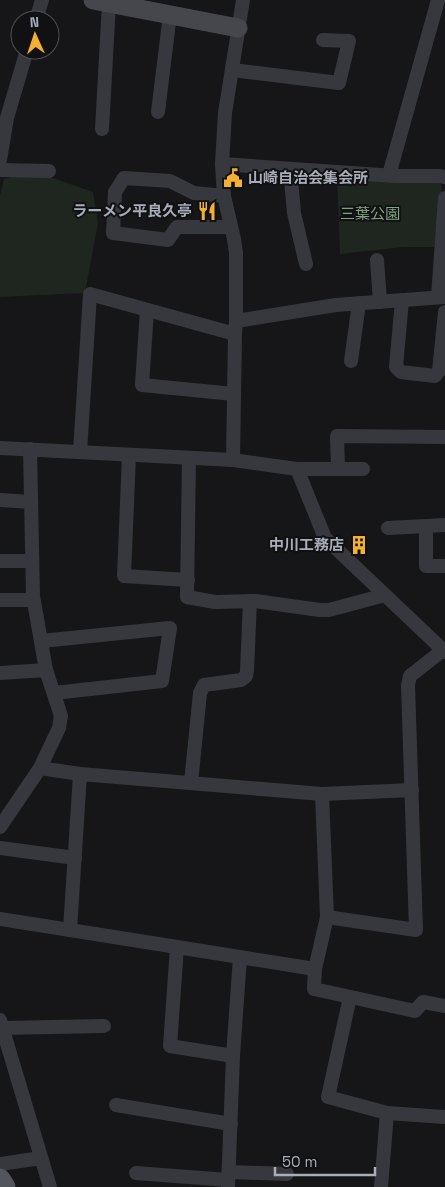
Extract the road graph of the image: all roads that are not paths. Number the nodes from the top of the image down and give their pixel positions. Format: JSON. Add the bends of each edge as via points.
{"nodes":[{"id":1,"x":243,"y":0,"type":"edge"},
{"id":2,"x":438,"y":0,"type":"edge"},
{"id":3,"x":98,"y":1,"type":"edge"},
{"id":4,"x":170,"y":14,"type":"junction"},
{"id":5,"x":238,"y":28,"type":"junction"},
{"id":6,"x":323,"y":40,"type":"dead end"},
{"id":7,"x":24,"y":60,"type":"edge"},
{"id":8,"x":232,"y":70,"type":"junction"},
{"id":9,"x":158,"y":112,"type":"dead end"},
{"id":10,"x":4,"y":117,"type":"edge"},
{"id":11,"x":102,"y":129,"type":"dead end"},
{"id":12,"x":0,"y":160,"type":"edge"},
{"id":13,"x":222,"y":164,"type":"junction"},
{"id":14,"x":290,"y":169,"type":"junction"},
{"id":15,"x":0,"y":170,"type":"edge"},
{"id":16,"x":48,"y":171,"type":"dead end"},
{"id":17,"x":389,"y":175,"type":"junction"},
{"id":18,"x":445,"y":177,"type":"edge"},
{"id":19,"x":224,"y":196,"type":"junction"},
{"id":20,"x":445,"y":198,"type":"edge"},
{"id":21,"x":230,"y":227,"type":"junction"},
{"id":22,"x":377,"y":260,"type":"dead end"},
{"id":23,"x":306,"y":264,"type":"dead end"},
{"id":24,"x":442,"y":297,"type":"edge"},
{"id":25,"x":402,"y":300,"type":"junction"},
{"id":26,"x":380,"y":302,"type":"junction"},
{"id":27,"x":360,"y":303,"type":"junction"},
{"id":28,"x":146,"y":310,"type":"junction"},
{"id":29,"x":445,"y":312,"type":"edge"},
{"id":30,"x":235,"y":328,"type":"junction"},
{"id":31,"x":351,"y":361,"type":"dead end"},
{"id":32,"x":234,"y":394,"type":"junction"},
{"id":33,"x":445,"y":436,"type":"edge"},
{"id":34,"x":0,"y":448,"type":"edge"},
{"id":35,"x":30,"y":449,"type":"junction"},
{"id":36,"x":80,"y":452,"type":"junction"},
{"id":37,"x":128,"y":455,"type":"junction"},
{"id":38,"x":189,"y":458,"type":"junction"},
{"id":39,"x":233,"y":460,"type":"junction"},
{"id":40,"x":296,"y":469,"type":"junction"},
{"id":41,"x":338,"y":469,"type":"junction"},
{"id":42,"x":363,"y":469,"type":"dead end"},
{"id":43,"x":0,"y":500,"type":"edge"},
{"id":44,"x":31,"y":502,"type":"junction"},
{"id":45,"x":445,"y":525,"type":"edge"},
{"id":46,"x":426,"y":526,"type":"junction"},
{"id":47,"x":388,"y":528,"type":"dead end"},
{"id":48,"x":0,"y":562,"type":"edge"},
{"id":49,"x":32,"y":562,"type":"junction"},
{"id":50,"x":445,"y":566,"type":"edge"},
{"id":51,"x":188,"y":580,"type":"junction"},
{"id":52,"x":385,"y":595,"type":"junction"},
{"id":53,"x":0,"y":600,"type":"edge"},
{"id":54,"x":33,"y":600,"type":"junction"},
{"id":55,"x":250,"y":601,"type":"junction"},
{"id":56,"x":41,"y":641,"type":"junction"},
{"id":57,"x":444,"y":651,"type":"edge"},
{"id":58,"x":46,"y":670,"type":"junction"},
{"id":59,"x":0,"y":673,"type":"edge"},
{"id":60,"x":54,"y":693,"type":"junction"},
{"id":61,"x":40,"y":768,"type":"junction"},
{"id":62,"x":80,"y":774,"type":"junction"},
{"id":63,"x":191,"y":783,"type":"junction"},
{"id":64,"x":412,"y":790,"type":"junction"},
{"id":65,"x":322,"y":794,"type":"junction"},
{"id":66,"x":0,"y":827,"type":"edge"},
{"id":67,"x":0,"y":848,"type":"edge"},
{"id":68,"x":75,"y":858,"type":"junction"},
{"id":69,"x":327,"y":917,"type":"junction"},
{"id":70,"x":0,"y":919,"type":"edge"},
{"id":71,"x":70,"y":930,"type":"junction"},
{"id":72,"x":177,"y":947,"type":"junction"},
{"id":73,"x":240,"y":957,"type":"junction"},
{"id":74,"x":315,"y":969,"type":"junction"},
{"id":75,"x":350,"y":997,"type":"junction"},
{"id":76,"x":445,"y":1006,"type":"edge"},
{"id":77,"x":1,"y":1024,"type":"edge"},
{"id":78,"x":104,"y":1026,"type":"dead end"},
{"id":79,"x":233,"y":1056,"type":"junction"},
{"id":80,"x":116,"y":1105,"type":"dead end"},
{"id":81,"x":387,"y":1113,"type":"junction"},
{"id":82,"x":445,"y":1117,"type":"edge"},
{"id":83,"x":231,"y":1124,"type":"junction"},
{"id":84,"x":41,"y":1158,"type":"junction"},
{"id":85,"x":0,"y":1164,"type":"edge"},
{"id":86,"x":136,"y":1173,"type":"dead end"},
{"id":87,"x":287,"y":1174,"type":"dead end"},
{"id":88,"x":0,"y":1179,"type":"edge"},
{"id":89,"x":228,"y":1180,"type":"edge"},
{"id":90,"x":5,"y":1187,"type":"edge"},
{"id":91,"x":50,"y":1187,"type":"edge"},
{"id":92,"x":381,"y":1187,"type":"edge"}],
"edges":[{"from":1,"to":5,"type":"street"},
{"from":2,"to":17,"type":"street"},
{"from":3,"to":4,"type":"street"},
{"from":3,"to":11,"type":"street"},
{"from":4,"to":5,"type":"street"},
{"from":4,"to":9,"type":"street"},
{"from":5,"to":8,"type":"street"},
{"from":6,"to":8,"type":"street","via":[[349,42],[340,83]]},
{"from":7,"to":10,"type":"street"},
{"from":8,"to":13,"type":"street"},
{"from":10,"to":12,"type":"street"},
{"from":13,"to":14,"type":"street"},
{"from":13,"to":19,"type":"street"},
{"from":14,"to":17,"type":"street"},
{"from":14,"to":23,"type":"street","via":[[294,213]]},
{"from":15,"to":16,"type":"street"},
{"from":17,"to":18,"type":"street"},
{"from":19,"to":21,"type":"street"},
{"from":19,"to":21,"type":"street","via":[[194,193],[170,181],[124,178],[115,192],[113,234],[168,240],[177,228]]},
{"from":20,"to":24,"type":"street"},
{"from":21,"to":30,"type":"street","via":[[236,253]]},
{"from":22,"to":26,"type":"street"},
{"from":24,"to":25,"type":"street"},
{"from":25,"to":26,"type":"street"},
{"from":25,"to":29,"type":"street","via":[[396,367],[401,372],[435,376],[439,371]]},
{"from":26,"to":27,"type":"street"},
{"from":27,"to":30,"type":"street","via":[[336,305]]},
{"from":27,"to":31,"type":"street"},
{"from":28,"to":30,"type":"street"},
{"from":28,"to":32,"type":"street","via":[[142,385]]},
{"from":28,"to":36,"type":"street","via":[[90,294]]},
{"from":30,"to":32,"type":"street"},
{"from":32,"to":39,"type":"street"},
{"from":33,"to":41,"type":"street","via":[[337,436]]},
{"from":34,"to":35,"type":"street"},
{"from":35,"to":36,"type":"street"},
{"from":35,"to":44,"type":"street"},
{"from":36,"to":37,"type":"street"},
{"from":37,"to":38,"type":"street"},
{"from":37,"to":51,"type":"street","via":[[124,576]]},
{"from":38,"to":39,"type":"street"},
{"from":38,"to":51,"type":"street"},
{"from":39,"to":40,"type":"street"},
{"from":40,"to":41,"type":"street"},
{"from":40,"to":52,"type":"street","via":[[325,538]]},
{"from":41,"to":42,"type":"street"},
{"from":43,"to":44,"type":"street"},
{"from":44,"to":49,"type":"street"},
{"from":45,"to":46,"type":"street"},
{"from":46,"to":47,"type":"street"},
{"from":46,"to":50,"type":"street","via":[[426,566]]},
{"from":48,"to":49,"type":"street"},
{"from":49,"to":54,"type":"street"},
{"from":51,"to":55,"type":"street","via":[[187,598],[215,602]]},
{"from":52,"to":55,"type":"street","via":[[329,610]]},
{"from":52,"to":57,"type":"street"},
{"from":53,"to":54,"type":"street"},
{"from":54,"to":56,"type":"street"},
{"from":55,"to":63,"type":"street","via":[[246,676],[241,680],[204,686],[200,693]]},
{"from":56,"to":58,"type":"street"},
{"from":56,"to":60,"type":"street","via":[[170,628],[162,681]]},
{"from":57,"to":64,"type":"street","via":[[410,676]]},
{"from":58,"to":59,"type":"street"},
{"from":58,"to":60,"type":"street"},
{"from":60,"to":61,"type":"street","via":[[61,716],[59,728]]},
{"from":61,"to":62,"type":"street"},
{"from":61,"to":66,"type":"street"},
{"from":62,"to":63,"type":"street"},
{"from":62,"to":68,"type":"street"},
{"from":63,"to":65,"type":"street"},
{"from":64,"to":65,"type":"street"},
{"from":64,"to":69,"type":"street","via":[[416,930]]},
{"from":65,"to":69,"type":"street"},
{"from":67,"to":68,"type":"street"},
{"from":68,"to":71,"type":"street"},
{"from":69,"to":74,"type":"street"},
{"from":70,"to":71,"type":"street"},
{"from":71,"to":72,"type":"street"},
{"from":72,"to":73,"type":"street"},
{"from":72,"to":79,"type":"street","via":[[170,1046]]},
{"from":73,"to":74,"type":"street"},
{"from":73,"to":79,"type":"street"},
{"from":74,"to":75,"type":"street","via":[[314,989]]},
{"from":75,"to":76,"type":"street","via":[[415,1011],[423,1002]]},
{"from":75,"to":81,"type":"street","via":[[328,1097]]},
{"from":77,"to":78,"type":"street"},
{"from":77,"to":84,"type":"street"},
{"from":79,"to":83,"type":"street"},
{"from":80,"to":83,"type":"street"},
{"from":81,"to":82,"type":"street"},
{"from":81,"to":92,"type":"street"},
{"from":83,"to":89,"type":"street"},
{"from":84,"to":85,"type":"street"},
{"from":84,"to":91,"type":"street"},
{"from":86,"to":89,"type":"street"},
{"from":87,"to":89,"type":"street"},
{"from":88,"to":90,"type":"main road"}]}
